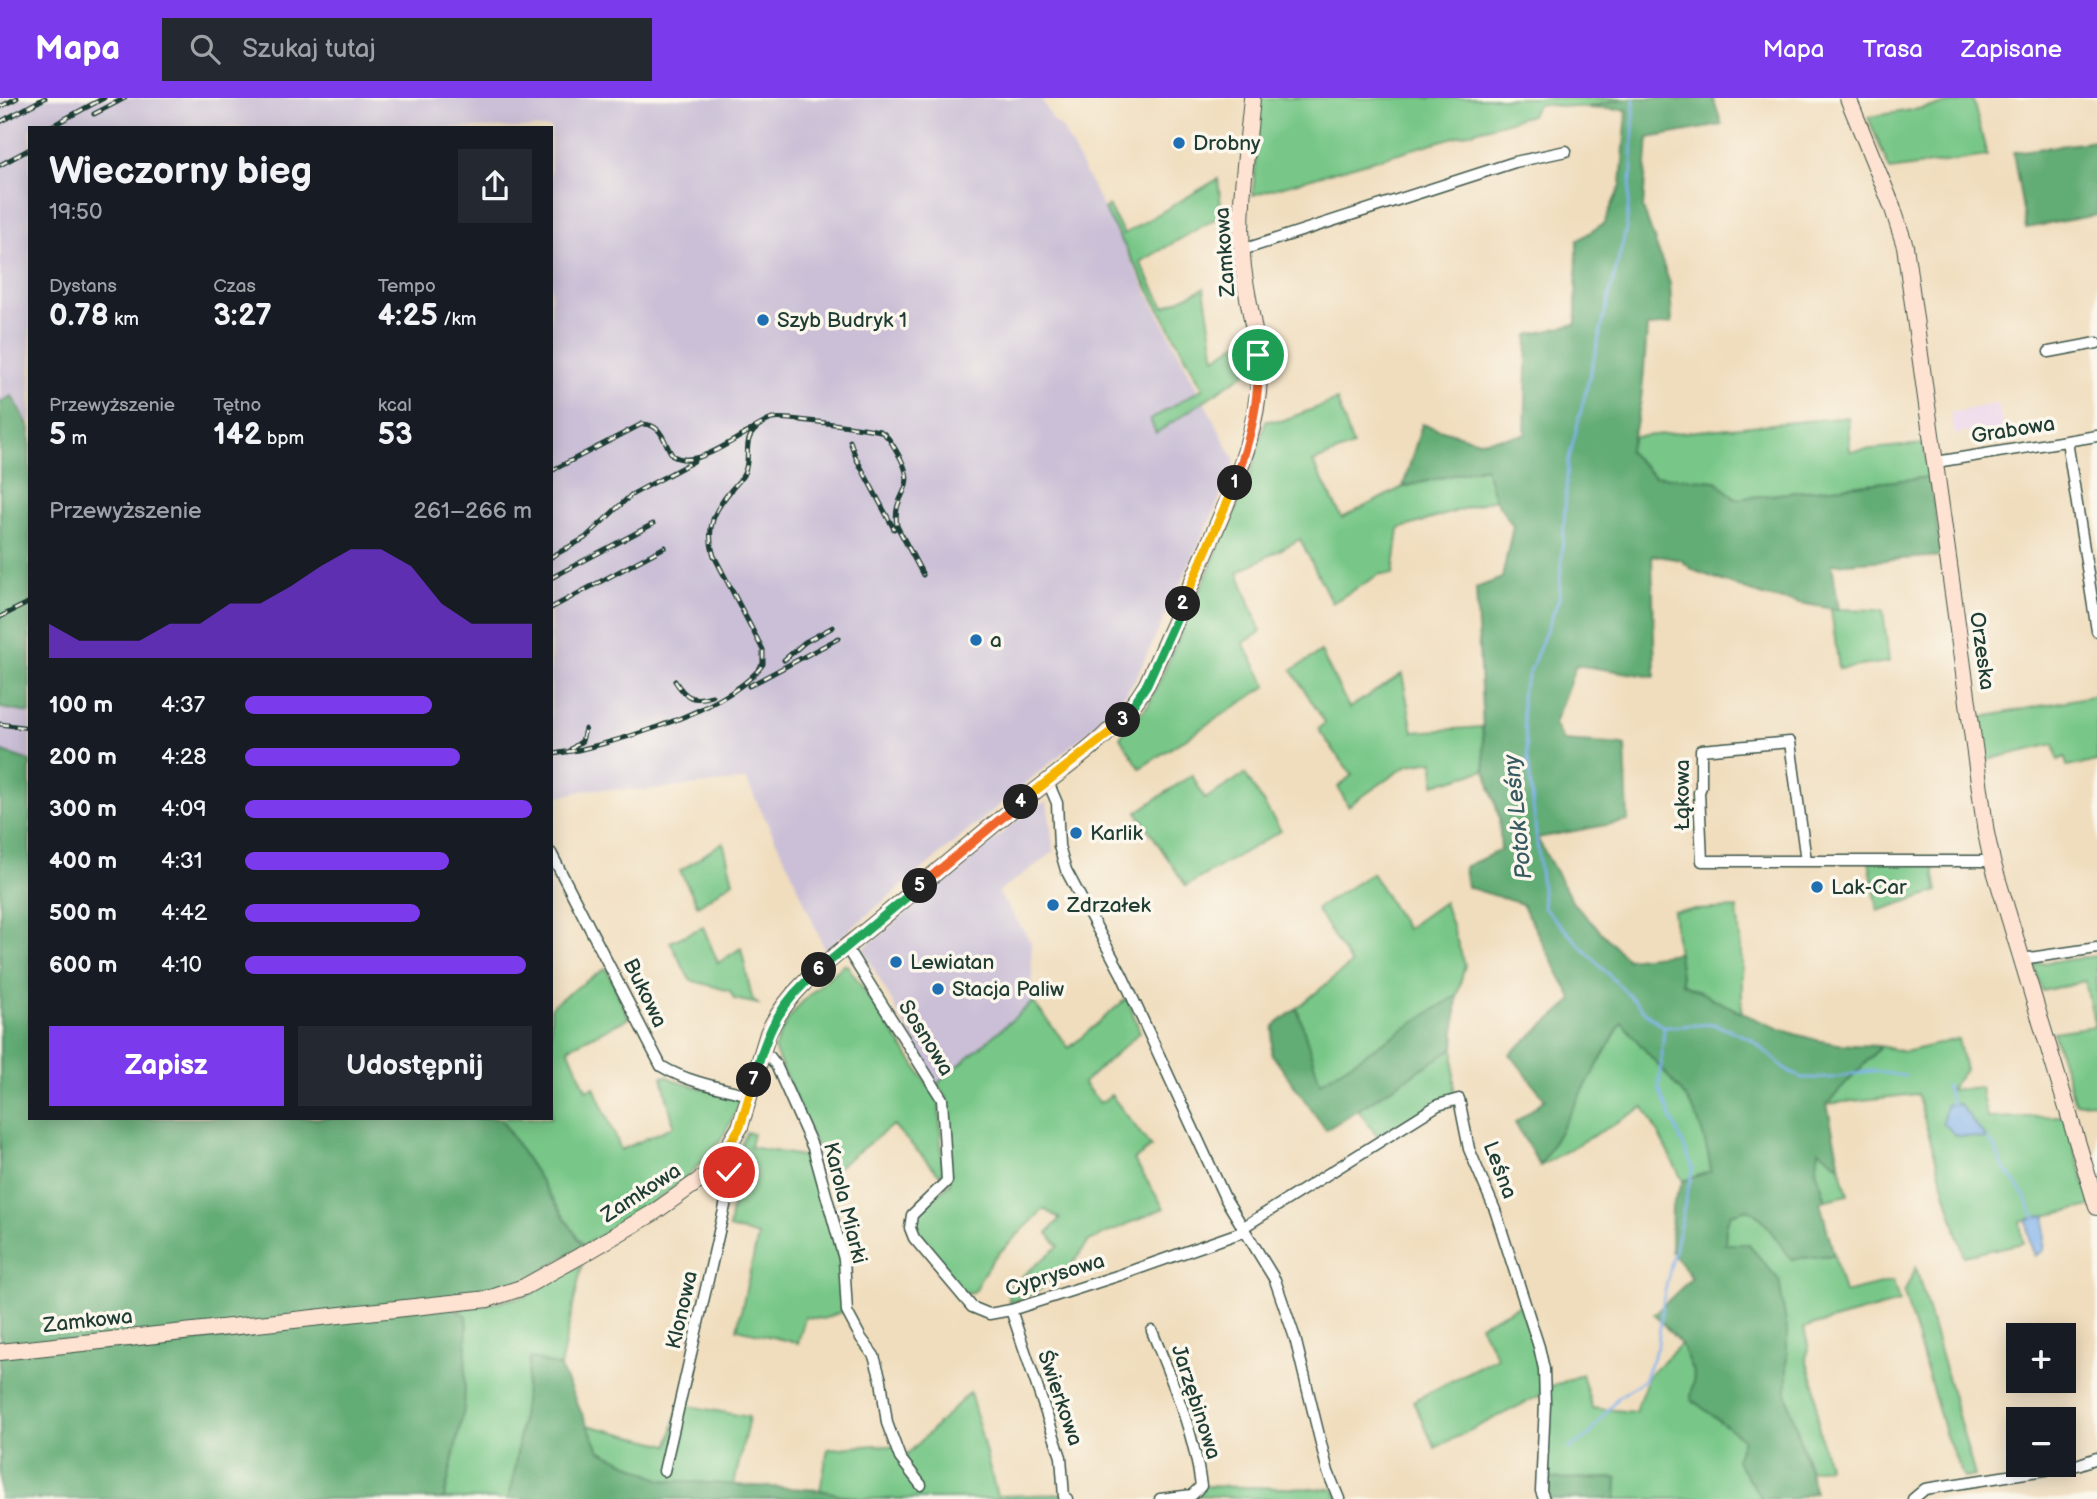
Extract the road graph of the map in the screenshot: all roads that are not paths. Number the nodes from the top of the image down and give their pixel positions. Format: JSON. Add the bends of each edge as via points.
{"nodes":[{"id":1,"x":1252,"y":98,"type":"edge"},
{"id":2,"x":1848,"y":98,"type":"edge"},
{"id":3,"x":1566,"y":150,"type":"dead end"},
{"id":4,"x":1242,"y":250,"type":"junction"},
{"id":5,"x":2097,"y":344,"type":"edge"},
{"id":6,"x":2049,"y":352,"type":"dead end"},
{"id":7,"x":2097,"y":436,"type":"edge"},
{"id":8,"x":2067,"y":441,"type":"junction"},
{"id":9,"x":1936,"y":462,"type":"junction"},
{"id":10,"x":2097,"y":631,"type":"edge"},
{"id":11,"x":1048,"y":782,"type":"junction"},
{"id":12,"x":553,"y":857,"type":"edge"},
{"id":13,"x":1806,"y":861,"type":"junction"},
{"id":14,"x":1992,"y":861,"type":"junction"},
{"id":15,"x":846,"y":947,"type":"junction"},
{"id":16,"x":2097,"y":948,"type":"edge"},
{"id":17,"x":2022,"y":959,"type":"junction"},
{"id":18,"x":761,"y":1051,"type":"junction"},
{"id":19,"x":750,"y":1095,"type":"junction"},
{"id":20,"x":719,"y":1161,"type":"junction"},
{"id":21,"x":2097,"y":1207,"type":"edge"},
{"id":22,"x":910,"y":1228,"type":"joint"},
{"id":23,"x":1243,"y":1229,"type":"junction"},
{"id":24,"x":1011,"y":1310,"type":"junction"},
{"id":25,"x":1152,"y":1331,"type":"dead end"},
{"id":26,"x":0,"y":1352,"type":"edge"},
{"id":27,"x":2097,"y":1458,"type":"edge"},
{"id":28,"x":664,"y":1471,"type":"dead end"},
{"id":29,"x":921,"y":1485,"type":"dead end"},
{"id":30,"x":1067,"y":1499,"type":"edge"},
{"id":31,"x":1160,"y":1499,"type":"edge"},
{"id":32,"x":1339,"y":1499,"type":"edge"},
{"id":33,"x":1544,"y":1499,"type":"edge"},
{"id":34,"x":1913,"y":1499,"type":"edge"}],
"edges":[{"from":1,"to":4,"type":"street","name":"Zamkowa"},
{"from":2,"to":9,"type":"street","name":"Orzeska","via":[[1905,246]]},
{"from":3,"to":4,"type":"street","via":[[1515,162]]},
{"from":4,"to":11,"type":"street","name":"Zamkowa","via":[[1259,375],[1254,415],[1235,482],[1136,704],[1113,730]]},
{"from":5,"to":6,"type":"street"},
{"from":7,"to":8,"type":"street","name":"Grabowa"},
{"from":8,"to":9,"type":"street","name":"Grabowa"},
{"from":8,"to":10,"type":"street"},
{"from":9,"to":14,"type":"street","name":"Orzeska"},
{"from":11,"to":15,"type":"street","name":"Zamkowa"},
{"from":11,"to":23,"type":"street","via":[[1057,803],[1059,846],[1066,870],[1122,975],[1220,1189]]},
{"from":12,"to":19,"type":"street","name":"Bukowa","via":[[661,1066]]},
{"from":13,"to":13,"type":"street","name":"Łąkowa","via":[[1790,743],[1701,750],[1702,861]]},
{"from":13,"to":14,"type":"street","name":"Łąkowa"},
{"from":14,"to":17,"type":"street","name":"Orzeska"},
{"from":15,"to":18,"type":"street","name":"Zamkowa","via":[[789,999]]},
{"from":15,"to":22,"type":"street","name":"Sosnowa","via":[[942,1099],[947,1181],[912,1214]]},
{"from":16,"to":17,"type":"street"},
{"from":17,"to":21,"type":"street","name":"Orzeska"},
{"from":18,"to":19,"type":"street","name":"Zamkowa"},
{"from":18,"to":29,"type":"street","name":"Karola Miarki","via":[[776,1065],[813,1148],[844,1259],[847,1312],[874,1356],[887,1423],[900,1458]]},
{"from":19,"to":20,"type":"street","name":"Zamkowa","via":[[740,1127]]},
{"from":20,"to":26,"type":"street","name":"Zamkowa","via":[[653,1213],[524,1287],[488,1299]]},
{"from":20,"to":28,"type":"street","name":"Klonowa","via":[[729,1172],[730,1184]]},
{"from":22,"to":24,"type":"street","name":"Cyprysowa","via":[[972,1307],[989,1314]]},
{"from":23,"to":24,"type":"street","name":"Cyprysowa"},
{"from":23,"to":32,"type":"street","via":[[1275,1280],[1286,1309]]},
{"from":23,"to":33,"type":"street","name":"Leśna","via":[[1438,1105],[1459,1099],[1469,1149],[1539,1347],[1545,1385]]},
{"from":24,"to":30,"type":"street","name":"Świerkowa","via":[[1061,1457]]},
{"from":25,"to":31,"type":"street","name":"Jarzębinowa","via":[[1181,1402],[1198,1459],[1200,1486],[1192,1495]]},
{"from":27,"to":34,"type":"street","via":[[1925,1489]]}]}
